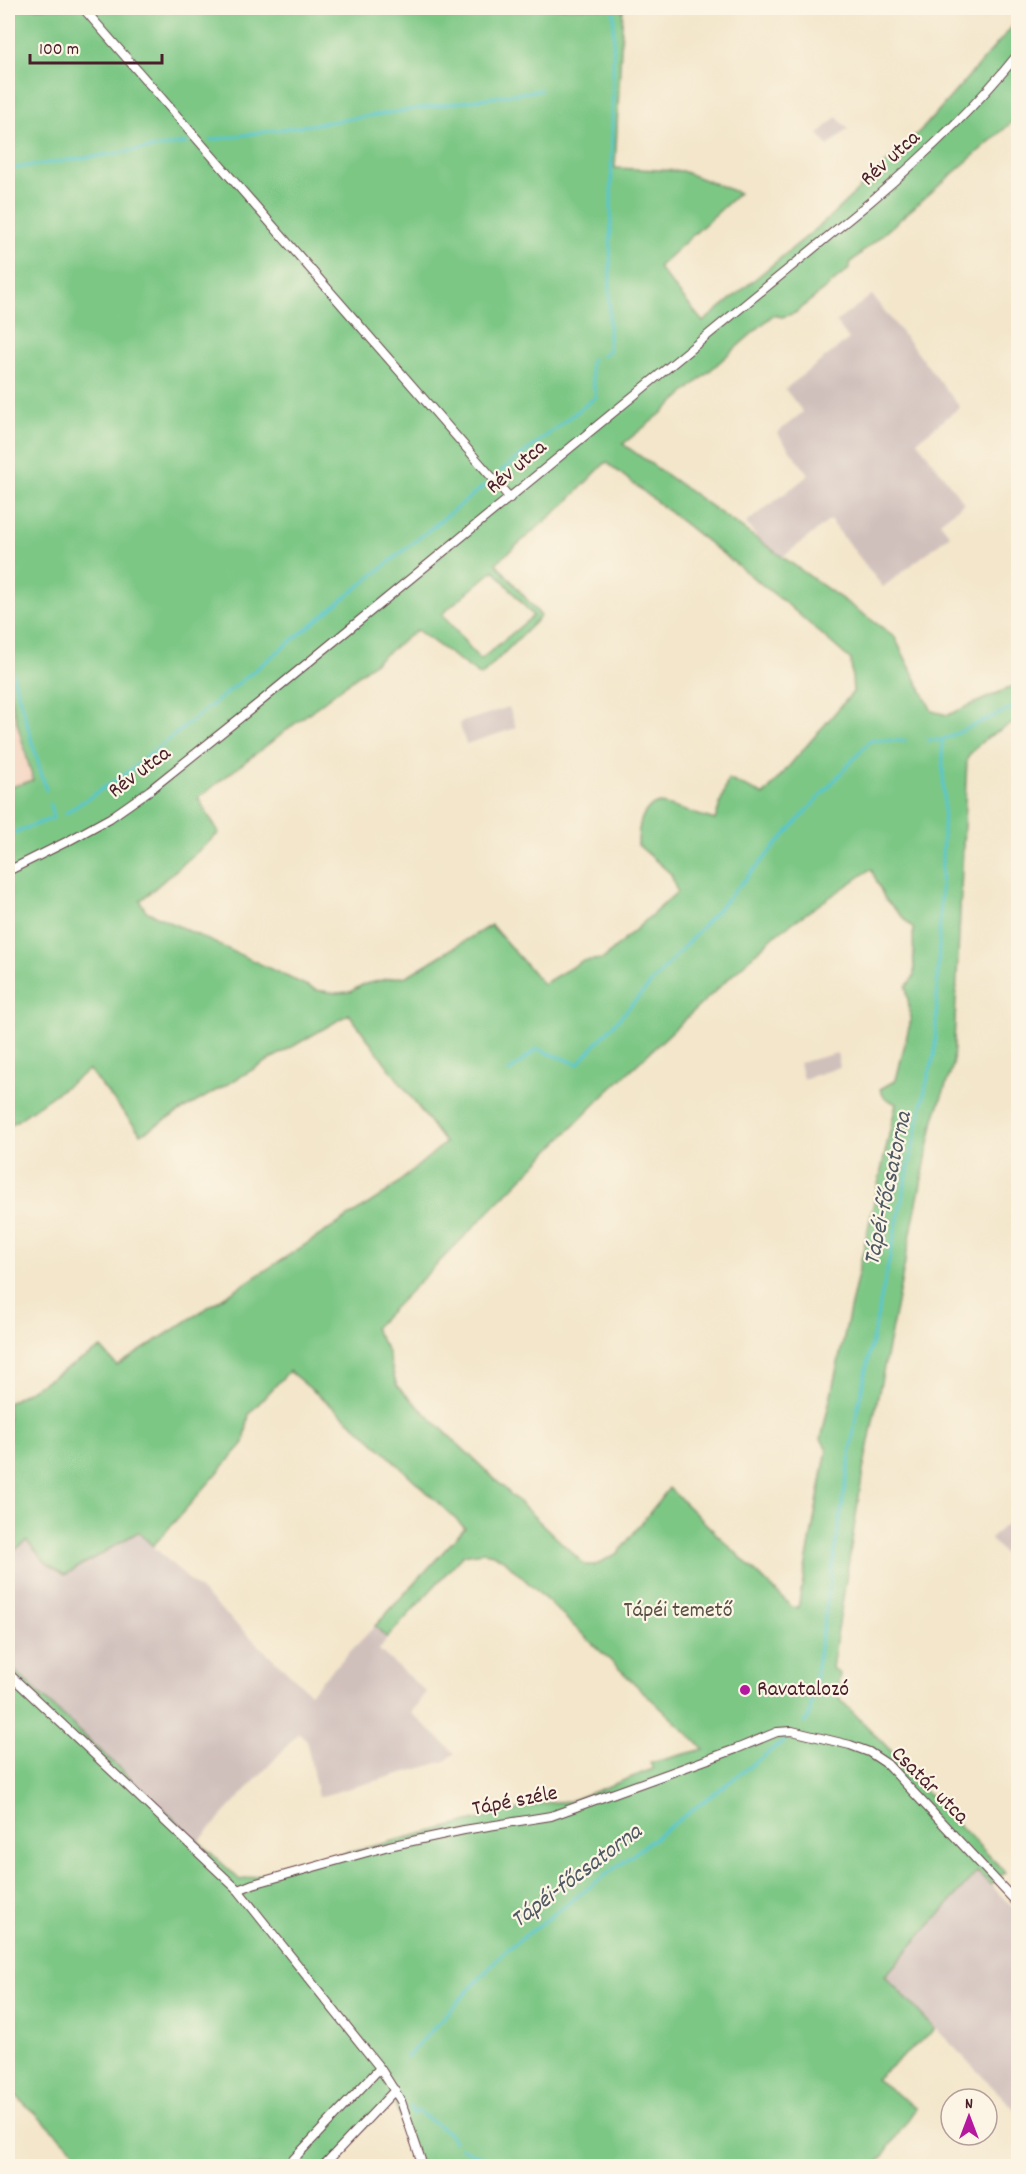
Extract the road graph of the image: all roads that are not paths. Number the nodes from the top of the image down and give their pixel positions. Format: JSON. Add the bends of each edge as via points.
{"nodes":[{"id":1,"x":83,"y":8,"type":"edge"},
{"id":2,"x":1018,"y":54,"type":"edge"},
{"id":3,"x":510,"y":498,"type":"junction"},
{"id":4,"x":8,"y":871,"type":"edge"},
{"id":5,"x":8,"y":1673,"type":"edge"},
{"id":6,"x":792,"y":1731,"type":"joint"},
{"id":7,"x":238,"y":1890,"type":"junction"},
{"id":8,"x":1018,"y":1904,"type":"edge"},
{"id":9,"x":380,"y":2068,"type":"junction"},
{"id":10,"x":395,"y":2090,"type":"junction"},
{"id":11,"x":287,"y":2166,"type":"edge"},
{"id":12,"x":324,"y":2166,"type":"edge"},
{"id":13,"x":423,"y":2166,"type":"edge"}],
"edges":[{"from":1,"to":3,"type":"street"},
{"from":2,"to":3,"type":"street","name":"Rév utca","via":[[919,161]]},
{"from":3,"to":4,"type":"street","name":"Rév utca","via":[[150,790],[110,818]]},
{"from":5,"to":7,"type":"street"},
{"from":6,"to":7,"type":"street","name":"Tápé széle","via":[[771,1734],[551,1816],[389,1846]]},
{"from":6,"to":8,"type":"street","name":"Csatár utca","via":[[850,1744],[887,1764]]},
{"from":7,"to":9,"type":"street"},
{"from":9,"to":10,"type":"street"},
{"from":9,"to":11,"type":"street"},
{"from":10,"to":12,"type":"street"},
{"from":10,"to":13,"type":"street"}]}
